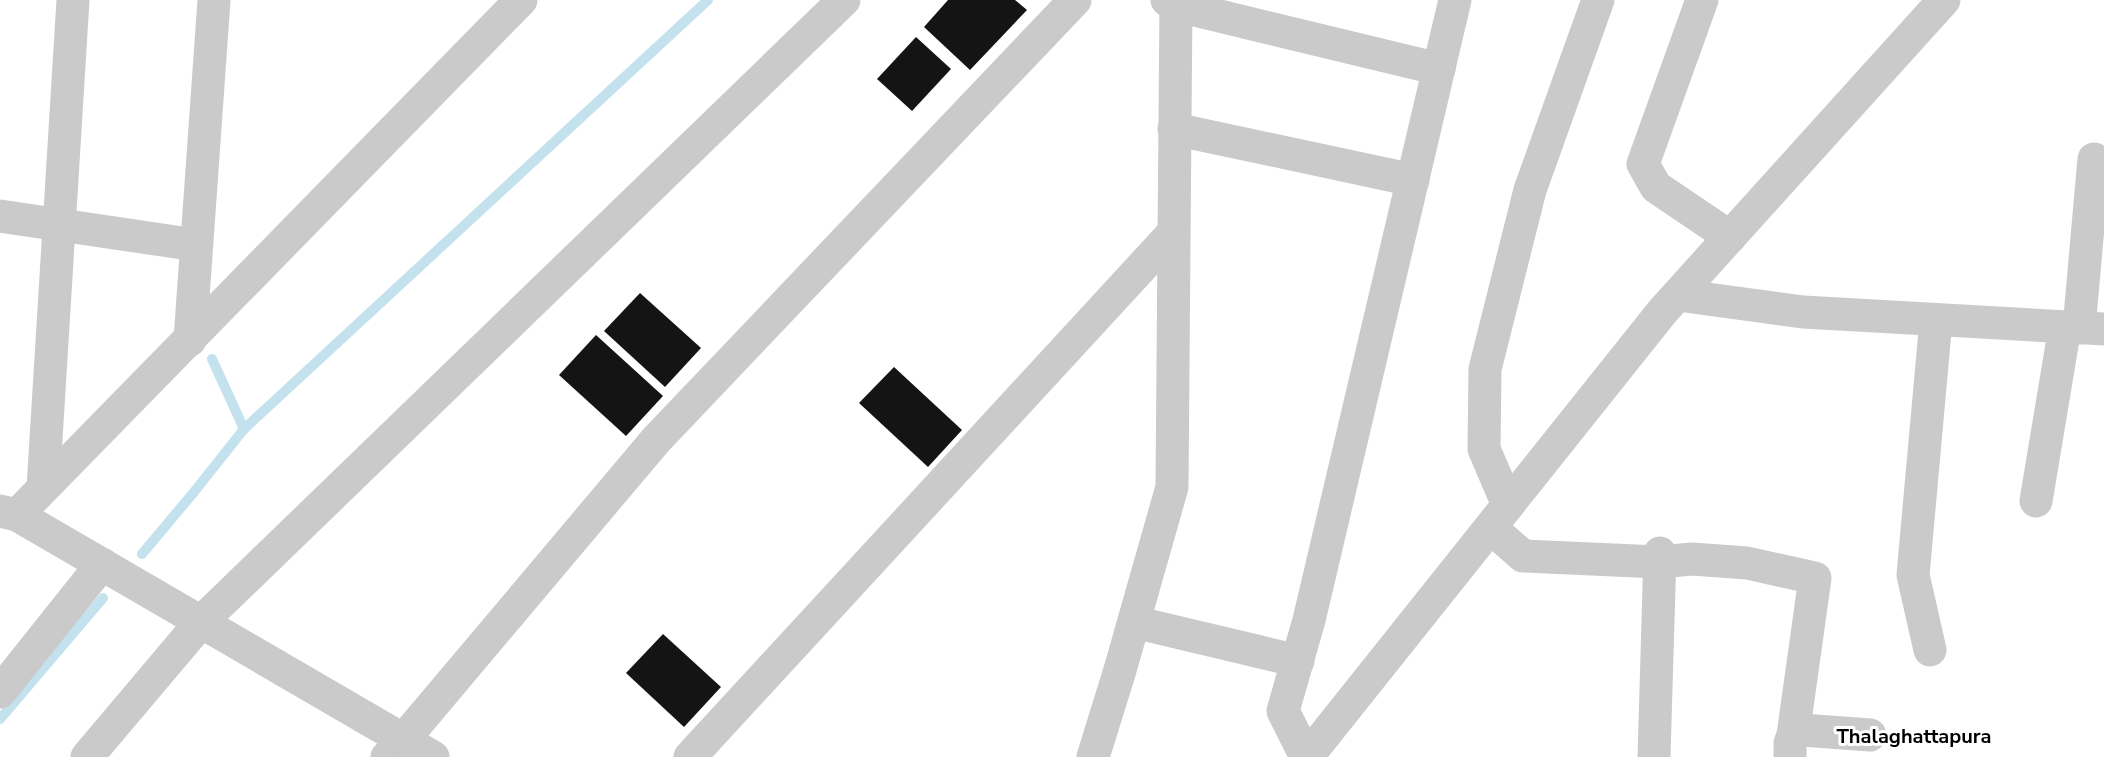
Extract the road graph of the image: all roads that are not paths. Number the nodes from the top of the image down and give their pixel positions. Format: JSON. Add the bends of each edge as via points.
{"nodes":[{"id":1,"x":73,"y":0,"type":"edge"},
{"id":2,"x":214,"y":0,"type":"edge"},
{"id":3,"x":521,"y":0,"type":"edge"},
{"id":4,"x":844,"y":0,"type":"edge"},
{"id":5,"x":1075,"y":0,"type":"edge"},
{"id":6,"x":1455,"y":0,"type":"edge"},
{"id":7,"x":1598,"y":0,"type":"edge"},
{"id":8,"x":1702,"y":0,"type":"edge"},
{"id":9,"x":1944,"y":0,"type":"edge"},
{"id":10,"x":1172,"y":2,"type":"edge"},
{"id":11,"x":1439,"y":69,"type":"junction"},
{"id":12,"x":1174,"y":129,"type":"junction"},
{"id":13,"x":2094,"y":159,"type":"dead end"},
{"id":14,"x":1413,"y":180,"type":"junction"},
{"id":15,"x":0,"y":216,"type":"edge"},
{"id":16,"x":58,"y":224,"type":"junction"},
{"id":17,"x":1173,"y":233,"type":"junction"},
{"id":18,"x":1730,"y":237,"type":"junction"},
{"id":19,"x":196,"y":245,"type":"junction"},
{"id":20,"x":1678,"y":295,"type":"junction"},
{"id":21,"x":1936,"y":320,"type":"junction"},
{"id":22,"x":2083,"y":328,"type":"edge"},
{"id":23,"x":190,"y":339,"type":"junction"},
{"id":24,"x":43,"y":488,"type":"junction"},
{"id":25,"x":2036,"y":501,"type":"dead end"},
{"id":26,"x":8,"y":513,"type":"edge"},
{"id":27,"x":1499,"y":517,"type":"junction"},
{"id":28,"x":1660,"y":557,"type":"junction"},
{"id":29,"x":102,"y":564,"type":"junction"},
{"id":30,"x":201,"y":622,"type":"junction"},
{"id":31,"x":1134,"y":622,"type":"junction"},
{"id":32,"x":1930,"y":650,"type":"dead end"},
{"id":33,"x":1298,"y":661,"type":"junction"},
{"id":34,"x":0,"y":692,"type":"edge"},
{"id":35,"x":1870,"y":735,"type":"dead end"},
{"id":36,"x":1791,"y":746,"type":"edge"},
{"id":37,"x":396,"y":748,"type":"edge"},
{"id":38,"x":87,"y":757,"type":"edge"},
{"id":39,"x":433,"y":757,"type":"edge"},
{"id":40,"x":690,"y":757,"type":"edge"},
{"id":41,"x":1092,"y":757,"type":"edge"},
{"id":42,"x":1306,"y":757,"type":"edge"},
{"id":43,"x":1654,"y":757,"type":"edge"}],
"edges":[{"from":1,"to":16,"type":"street"},
{"from":2,"to":19,"type":"street"},
{"from":3,"to":23,"type":"street"},
{"from":4,"to":30,"type":"street"},
{"from":5,"to":37,"type":"street","via":[[656,440]]},
{"from":6,"to":11,"type":"street"},
{"from":7,"to":27,"type":"street","via":[[1530,190],[1485,369],[1484,449]]},
{"from":8,"to":18,"type":"street","via":[[1643,164],[1656,187]]},
{"from":9,"to":18,"type":"street"},
{"from":10,"to":11,"type":"street"},
{"from":10,"to":12,"type":"street"},
{"from":11,"to":14,"type":"street"},
{"from":12,"to":14,"type":"street"},
{"from":12,"to":17,"type":"street"},
{"from":13,"to":22,"type":"street"},
{"from":14,"to":33,"type":"street"},
{"from":15,"to":16,"type":"street"},
{"from":16,"to":19,"type":"street"},
{"from":16,"to":24,"type":"street"},
{"from":17,"to":31,"type":"street","via":[[1172,487]]},
{"from":17,"to":40,"type":"street"},
{"from":18,"to":20,"type":"street"},
{"from":19,"to":23,"type":"street"},
{"from":20,"to":21,"type":"street","via":[[1803,312]]},
{"from":20,"to":27,"type":"street"},
{"from":21,"to":22,"type":"street"},
{"from":21,"to":32,"type":"street","via":[[1913,575]]},
{"from":22,"to":25,"type":"street"},
{"from":23,"to":24,"type":"street"},
{"from":24,"to":26,"type":"street"},
{"from":26,"to":29,"type":"street"},
{"from":27,"to":28,"type":"street","via":[[1523,556]]},
{"from":27,"to":42,"type":"street"},
{"from":28,"to":36,"type":"street","via":[[1747,563],[1815,578]]},
{"from":28,"to":43,"type":"street"},
{"from":29,"to":30,"type":"street"},
{"from":29,"to":34,"type":"street"},
{"from":30,"to":37,"type":"street"},
{"from":30,"to":38,"type":"street"},
{"from":31,"to":33,"type":"street"},
{"from":31,"to":41,"type":"street"},
{"from":33,"to":42,"type":"street","via":[[1283,711]]},
{"from":35,"to":36,"type":"street","via":[[1802,730]]},
{"from":37,"to":39,"type":"street"}]}
